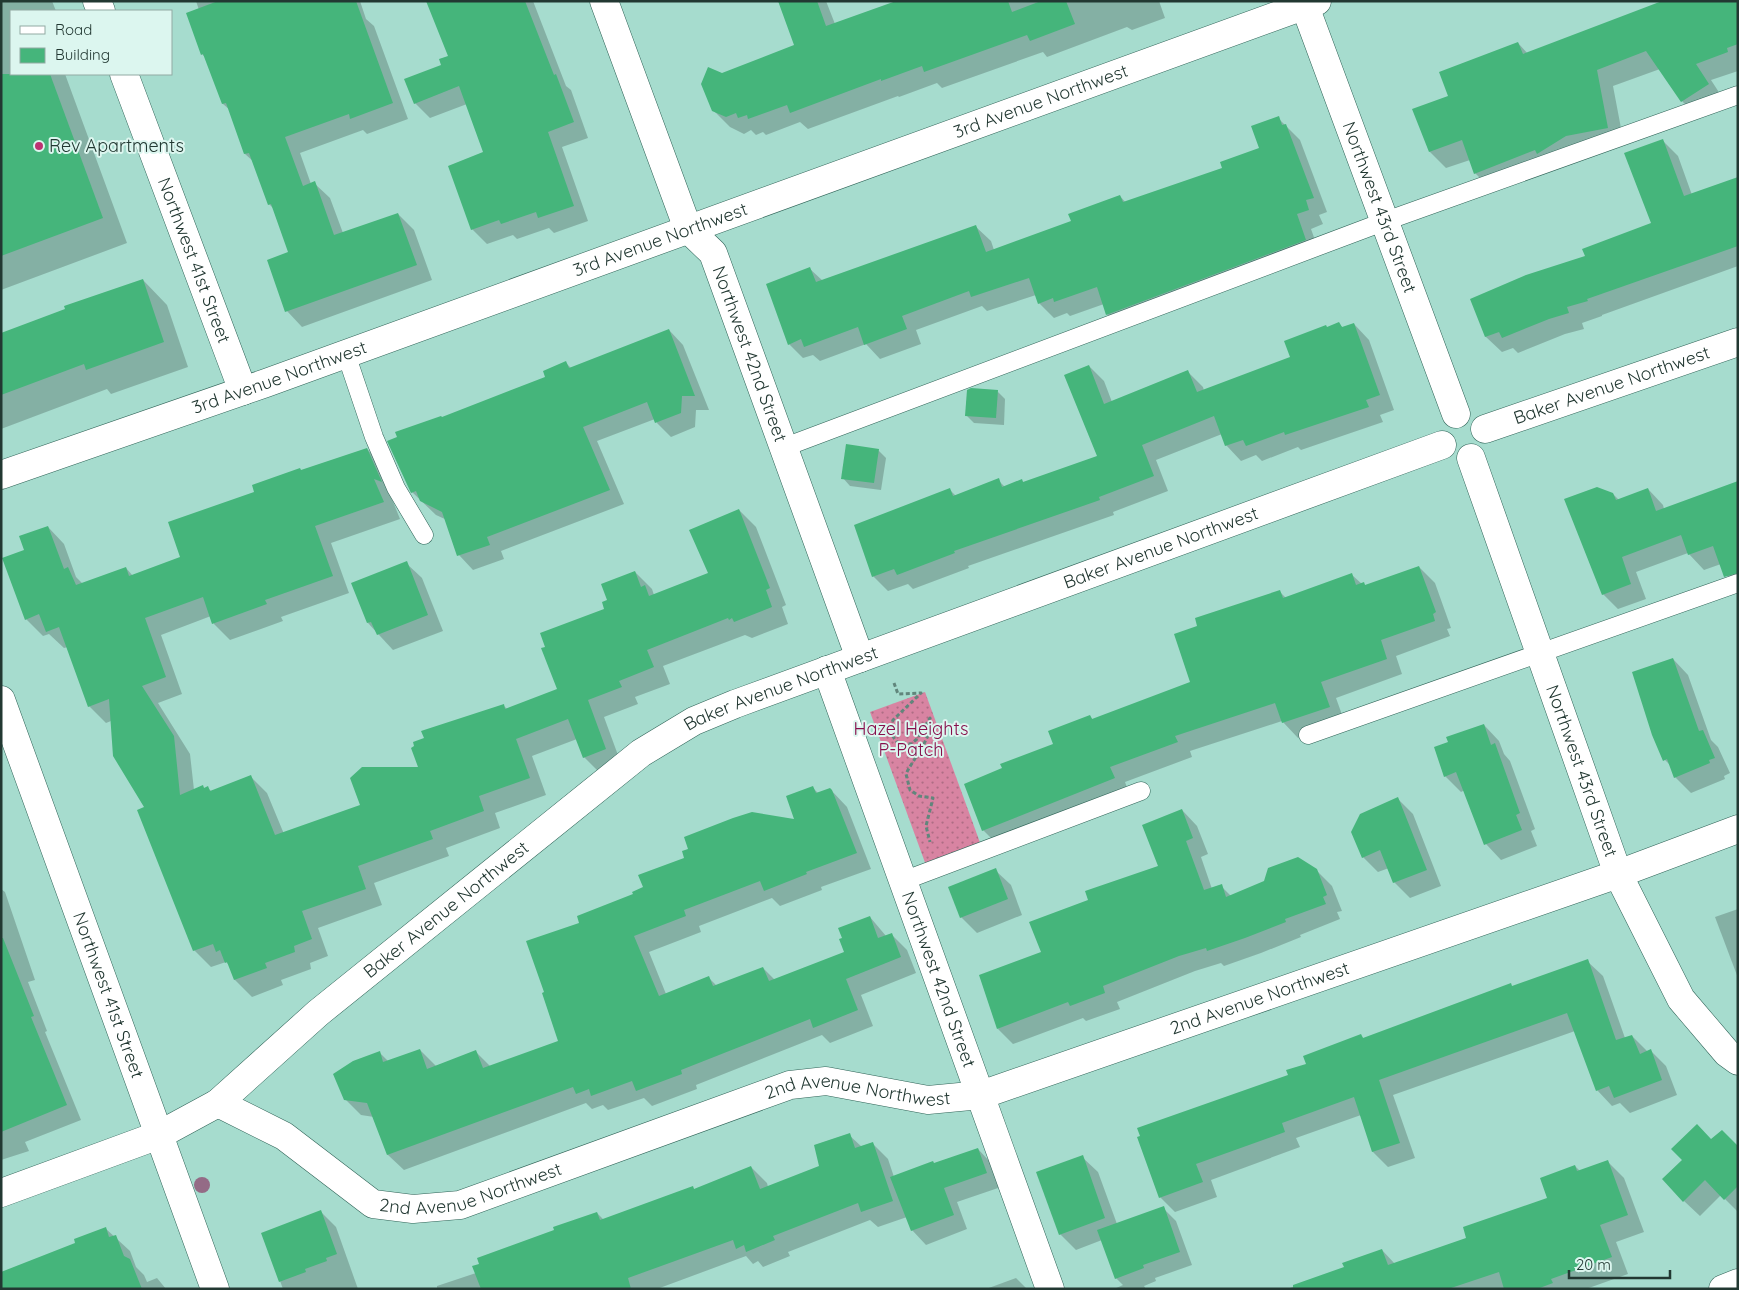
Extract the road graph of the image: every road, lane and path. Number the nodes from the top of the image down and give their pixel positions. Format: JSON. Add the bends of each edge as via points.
{"nodes":[{"id":1,"x":604,"y":1,"type":"edge"},
{"id":2,"x":1308,"y":3,"type":"edge"},
{"id":3,"x":124,"y":75,"type":"edge"},
{"id":4,"x":1738,"y":95,"type":"edge"},
{"id":5,"x":1384,"y":222,"type":"junction"},
{"id":6,"x":688,"y":229,"type":"junction"},
{"id":7,"x":1738,"y":342,"type":"edge"},
{"id":8,"x":346,"y":354,"type":"junction"},
{"id":9,"x":243,"y":391,"type":"junction"},
{"id":10,"x":1456,"y":414,"type":"junction"},
{"id":11,"x":1485,"y":429,"type":"junction"},
{"id":12,"x":1442,"y":444,"type":"junction"},
{"id":13,"x":785,"y":447,"type":"junction"},
{"id":14,"x":1471,"y":458,"type":"junction"},
{"id":15,"x":1,"y":475,"type":"edge"},
{"id":16,"x":424,"y":535,"type":"dead end"},
{"id":17,"x":1738,"y":583,"type":"edge"},
{"id":18,"x":1541,"y":654,"type":"junction"},
{"id":19,"x":860,"y":658,"type":"junction"},
{"id":20,"x":827,"y":670,"type":"junction"},
{"id":21,"x":894,"y":683,"type":"dead end"},
{"id":22,"x":1,"y":700,"type":"edge"},
{"id":23,"x":1308,"y":735,"type":"dead end"},
{"id":24,"x":1140,"y":791,"type":"dead end"},
{"id":25,"x":1738,"y":829,"type":"edge"},
{"id":26,"x":932,"y":848,"type":"dead end"},
{"id":27,"x":1618,"y":874,"type":"junction"},
{"id":28,"x":903,"y":881,"type":"junction"},
{"id":29,"x":1738,"y":1061,"type":"edge"},
{"id":30,"x":981,"y":1095,"type":"junction"},
{"id":31,"x":218,"y":1103,"type":"junction"},
{"id":32,"x":159,"y":1135,"type":"junction"},
{"id":33,"x":1,"y":1193,"type":"edge"},
{"id":34,"x":1738,"y":1283,"type":"edge"},
{"id":35,"x":214,"y":1289,"type":"edge"},
{"id":36,"x":1050,"y":1289,"type":"edge"},
{"id":37,"x":1723,"y":1289,"type":"edge"}],
"edges":[{"from":1,"to":6,"type":"street","name":"Northwest 42nd Street"},
{"from":2,"to":5,"type":"street","name":"Northwest 43rd Street"},
{"from":2,"to":6,"type":"street","name":"3rd Avenue Northwest"},
{"from":3,"to":9,"type":"street","name":"Northwest 41st Street"},
{"from":4,"to":5,"type":"lane"},
{"from":5,"to":10,"type":"street","name":"Northwest 43rd Street"},
{"from":5,"to":13,"type":"lane"},
{"from":6,"to":8,"type":"street","name":"3rd Avenue Northwest"},
{"from":6,"to":13,"type":"street","name":"Northwest 42nd Street","via":[[713,253]]},
{"from":7,"to":11,"type":"street","name":"Baker Avenue Northwest"},
{"from":8,"to":9,"type":"street","name":"3rd Avenue Northwest"},
{"from":8,"to":16,"type":"lane","via":[[374,437],[396,488]]},
{"from":9,"to":15,"type":"street","name":"3rd Avenue Northwest"},
{"from":10,"to":11,"type":"street","via":[[1473,415]]},
{"from":10,"to":12,"type":"street","via":[[1442,427]]},
{"from":11,"to":14,"type":"street","via":[[1483,448]]},
{"from":12,"to":14,"type":"street","via":[[1449,455],[1464,460]]},
{"from":12,"to":19,"type":"street","name":"Baker Avenue Northwest"},
{"from":13,"to":19,"type":"street","name":"Northwest 42nd Street"},
{"from":14,"to":18,"type":"street","name":"Northwest 43rd Street"},
{"from":17,"to":18,"type":"lane"},
{"from":18,"to":23,"type":"lane"},
{"from":18,"to":27,"type":"street","name":"Northwest 43rd Street"},
{"from":19,"to":20,"type":"street","name":"Baker Avenue Northwest"},
{"from":20,"to":28,"type":"street","name":"Northwest 42nd Street"},
{"from":20,"to":31,"type":"street","name":"Baker Avenue Northwest","via":[[694,721],[641,753],[318,1013]]},
{"from":21,"to":26,"type":"path","via":[[898,694],[920,693],[893,720],[889,731],[897,742],[911,744],[930,718],[924,744],[906,774],[910,790],[919,796],[933,798],[926,826]]},
{"from":22,"to":32,"type":"street","name":"Northwest 41st Street"},
{"from":24,"to":28,"type":"lane"},
{"from":25,"to":27,"type":"street","name":"2nd Avenue Northwest"},
{"from":27,"to":29,"type":"street","name":"Northwest 43rd Street","via":[[1681,999],[1726,1053]]},
{"from":27,"to":30,"type":"street","name":"2nd Avenue Northwest"},
{"from":28,"to":30,"type":"street","name":"Northwest 42nd Street"},
{"from":30,"to":31,"type":"street","name":"2nd Avenue Northwest","via":[[928,1100],[826,1081],[790,1084],[460,1205],[414,1210],[373,1204],[284,1136]]},
{"from":30,"to":36,"type":"street","name":"Northwest 42nd Street"},
{"from":31,"to":32,"type":"street"},
{"from":32,"to":33,"type":"street"},
{"from":32,"to":35,"type":"street","name":"Northwest 41st Street"},
{"from":34,"to":37,"type":"street"}]}
